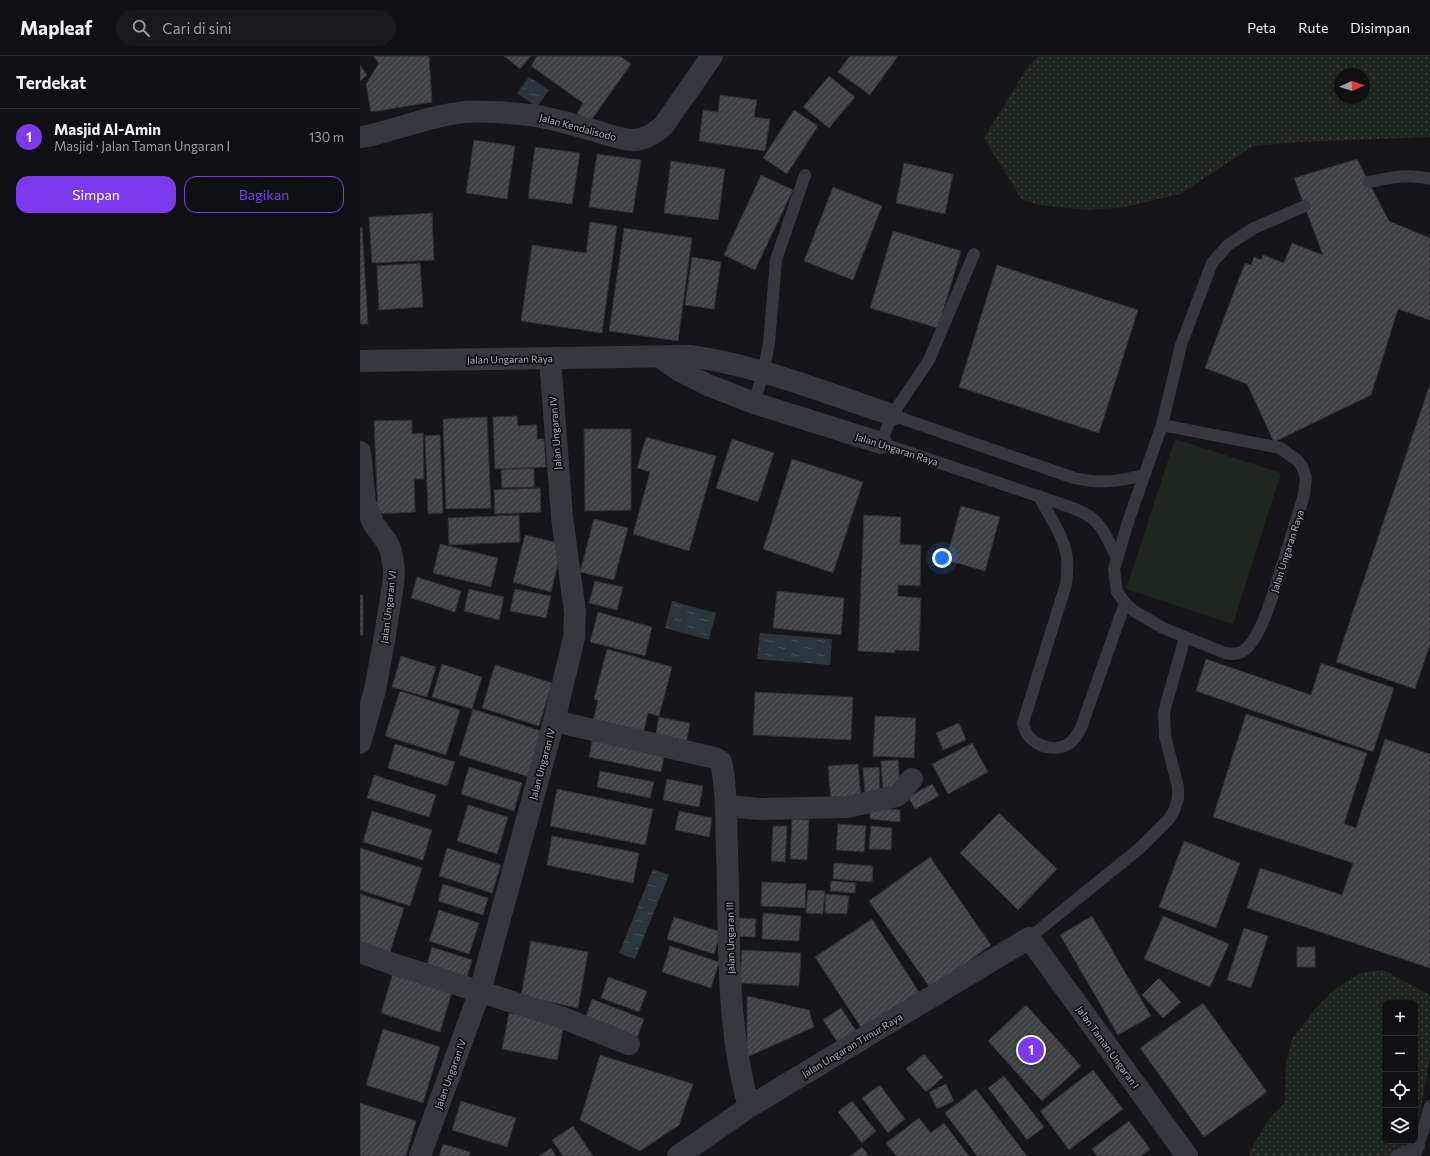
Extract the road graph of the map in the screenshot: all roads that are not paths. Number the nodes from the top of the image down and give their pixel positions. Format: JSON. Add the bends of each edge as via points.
{"nodes":[{"id":1,"x":712,"y":56,"type":"edge"},
{"id":2,"x":360,"y":137,"type":"edge"},
{"id":3,"x":805,"y":175,"type":"dead end"},
{"id":4,"x":1430,"y":179,"type":"edge"},
{"id":5,"x":1369,"y":182,"type":"dead end"},
{"id":6,"x":1305,"y":206,"type":"dead end"},
{"id":7,"x":974,"y":254,"type":"dead end"},
{"id":8,"x":660,"y":357,"type":"junction"},
{"id":9,"x":550,"y":359,"type":"junction"},
{"id":10,"x":360,"y":361,"type":"edge"},
{"id":11,"x":763,"y":373,"type":"junction"},
{"id":12,"x":754,"y":403,"type":"junction"},
{"id":13,"x":892,"y":415,"type":"junction"},
{"id":14,"x":1162,"y":425,"type":"junction"},
{"id":15,"x":880,"y":443,"type":"junction"},
{"id":16,"x":360,"y":452,"type":"edge"},
{"id":17,"x":1144,"y":475,"type":"junction"},
{"id":18,"x":1039,"y":496,"type":"junction"},
{"id":19,"x":1117,"y":558,"type":"junction"},
{"id":20,"x":1125,"y":604,"type":"junction"},
{"id":21,"x":1185,"y":637,"type":"junction"},
{"id":22,"x":554,"y":721,"type":"junction"},
{"id":23,"x":360,"y":743,"type":"edge"},
{"id":24,"x":912,"y":779,"type":"dead end"},
{"id":25,"x":727,"y":806,"type":"junction"},
{"id":26,"x":1029,"y":938,"type":"junction"},
{"id":27,"x":360,"y":952,"type":"edge"},
{"id":28,"x":480,"y":991,"type":"junction"},
{"id":29,"x":629,"y":1044,"type":"dead end"},
{"id":30,"x":749,"y":1106,"type":"junction"},
{"id":31,"x":1430,"y":1106,"type":"edge"},
{"id":32,"x":1417,"y":1151,"type":"edge"},
{"id":33,"x":420,"y":1156,"type":"edge"},
{"id":34,"x":678,"y":1156,"type":"edge"},
{"id":35,"x":1187,"y":1156,"type":"edge"},
{"id":36,"x":1396,"y":1156,"type":"edge"}],
"edges":[{"from":1,"to":2,"type":"street","name":"Jalan Kendalisodo","via":[[664,125],[654,134],[644,138],[619,138],[532,115],[492,112],[466,112]]},
{"from":3,"to":11,"type":"lane","via":[[776,260],[771,324]]},
{"from":4,"to":5,"type":"lane","via":[[1402,176]]},
{"from":6,"to":14,"type":"lane","via":[[1254,228],[1228,245],[1212,263],[1181,345]]},
{"from":7,"to":13,"type":"lane","via":[[929,360]]},
{"from":8,"to":9,"type":"street","name":"Jalan Ungaran Raya"},
{"from":8,"to":11,"type":"street","name":"Jalan Ungaran Raya","via":[[703,358]]},
{"from":8,"to":12,"type":"street","name":"Jalan Ungaran Raya","via":[[694,378]]},
{"from":9,"to":10,"type":"street","name":"Jalan Ungaran Raya"},
{"from":9,"to":22,"type":"street","name":"Jalan Ungaran IV","via":[[562,517],[575,612],[574,638]]},
{"from":11,"to":12,"type":"lane"},
{"from":11,"to":13,"type":"street","name":"Jalan Ungaran Raya"},
{"from":12,"to":15,"type":"street","name":"Jalan Ungaran Raya"},
{"from":13,"to":15,"type":"lane"},
{"from":13,"to":17,"type":"lane","name":"Jalan Ungaran Raya","via":[[1081,479],[1110,482]]},
{"from":14,"to":17,"type":"lane","name":"Jalan Ungaran Raya"},
{"from":14,"to":21,"type":"lane","name":"Jalan Ungaran Raya","via":[[1280,448],[1297,460],[1306,478],[1304,495],[1270,603],[1253,640],[1243,651],[1230,654]]},
{"from":15,"to":18,"type":"lane","name":"Jalan Ungaran Raya"},
{"from":16,"to":23,"type":"street","name":"Jalan Ungaran VI","via":[[365,502],[373,523],[391,551],[394,570],[375,690]]},
{"from":17,"to":19,"type":"lane","name":"Jalan Ungaran Raya"},
{"from":18,"to":19,"type":"lane","name":"Jalan Ungaran Raya","via":[[1092,518],[1104,532]]},
{"from":18,"to":20,"type":"lane","via":[[1062,541],[1068,571],[1023,723],[1026,734],[1034,742],[1058,747],[1070,743],[1077,736]]},
{"from":19,"to":20,"type":"lane","name":"Jalan Ungaran Raya","via":[[1114,570],[1116,586]]},
{"from":20,"to":21,"type":"lane","name":"Jalan Ungaran Raya","via":[[1149,620]]},
{"from":21,"to":26,"type":"lane","via":[[1164,712],[1167,748],[1178,787],[1174,811],[1169,820],[1140,848]]},
{"from":22,"to":25,"type":"street","name":"Jalan Ungaran III","via":[[715,758],[721,762]]},
{"from":22,"to":28,"type":"street","name":"Jalan Ungaran IV"},
{"from":24,"to":25,"type":"street","via":[[897,796],[847,808]]},
{"from":25,"to":30,"type":"street","name":"Jalan Ungaran III","via":[[730,962],[736,1043],[741,1080]]},
{"from":26,"to":30,"type":"street","name":"Jalan Ungaran Timur Raya"},
{"from":26,"to":35,"type":"street","name":"Jalan Taman Ungaran I"},
{"from":27,"to":28,"type":"street"},
{"from":28,"to":29,"type":"street","via":[[563,1018]]},
{"from":28,"to":33,"type":"street","name":"Jalan Ungaran IV"},
{"from":30,"to":34,"type":"street","name":"Jalan Ungaran Timur Raya"},
{"from":31,"to":32,"type":"lane"},
{"from":32,"to":36,"type":"lane"}]}
